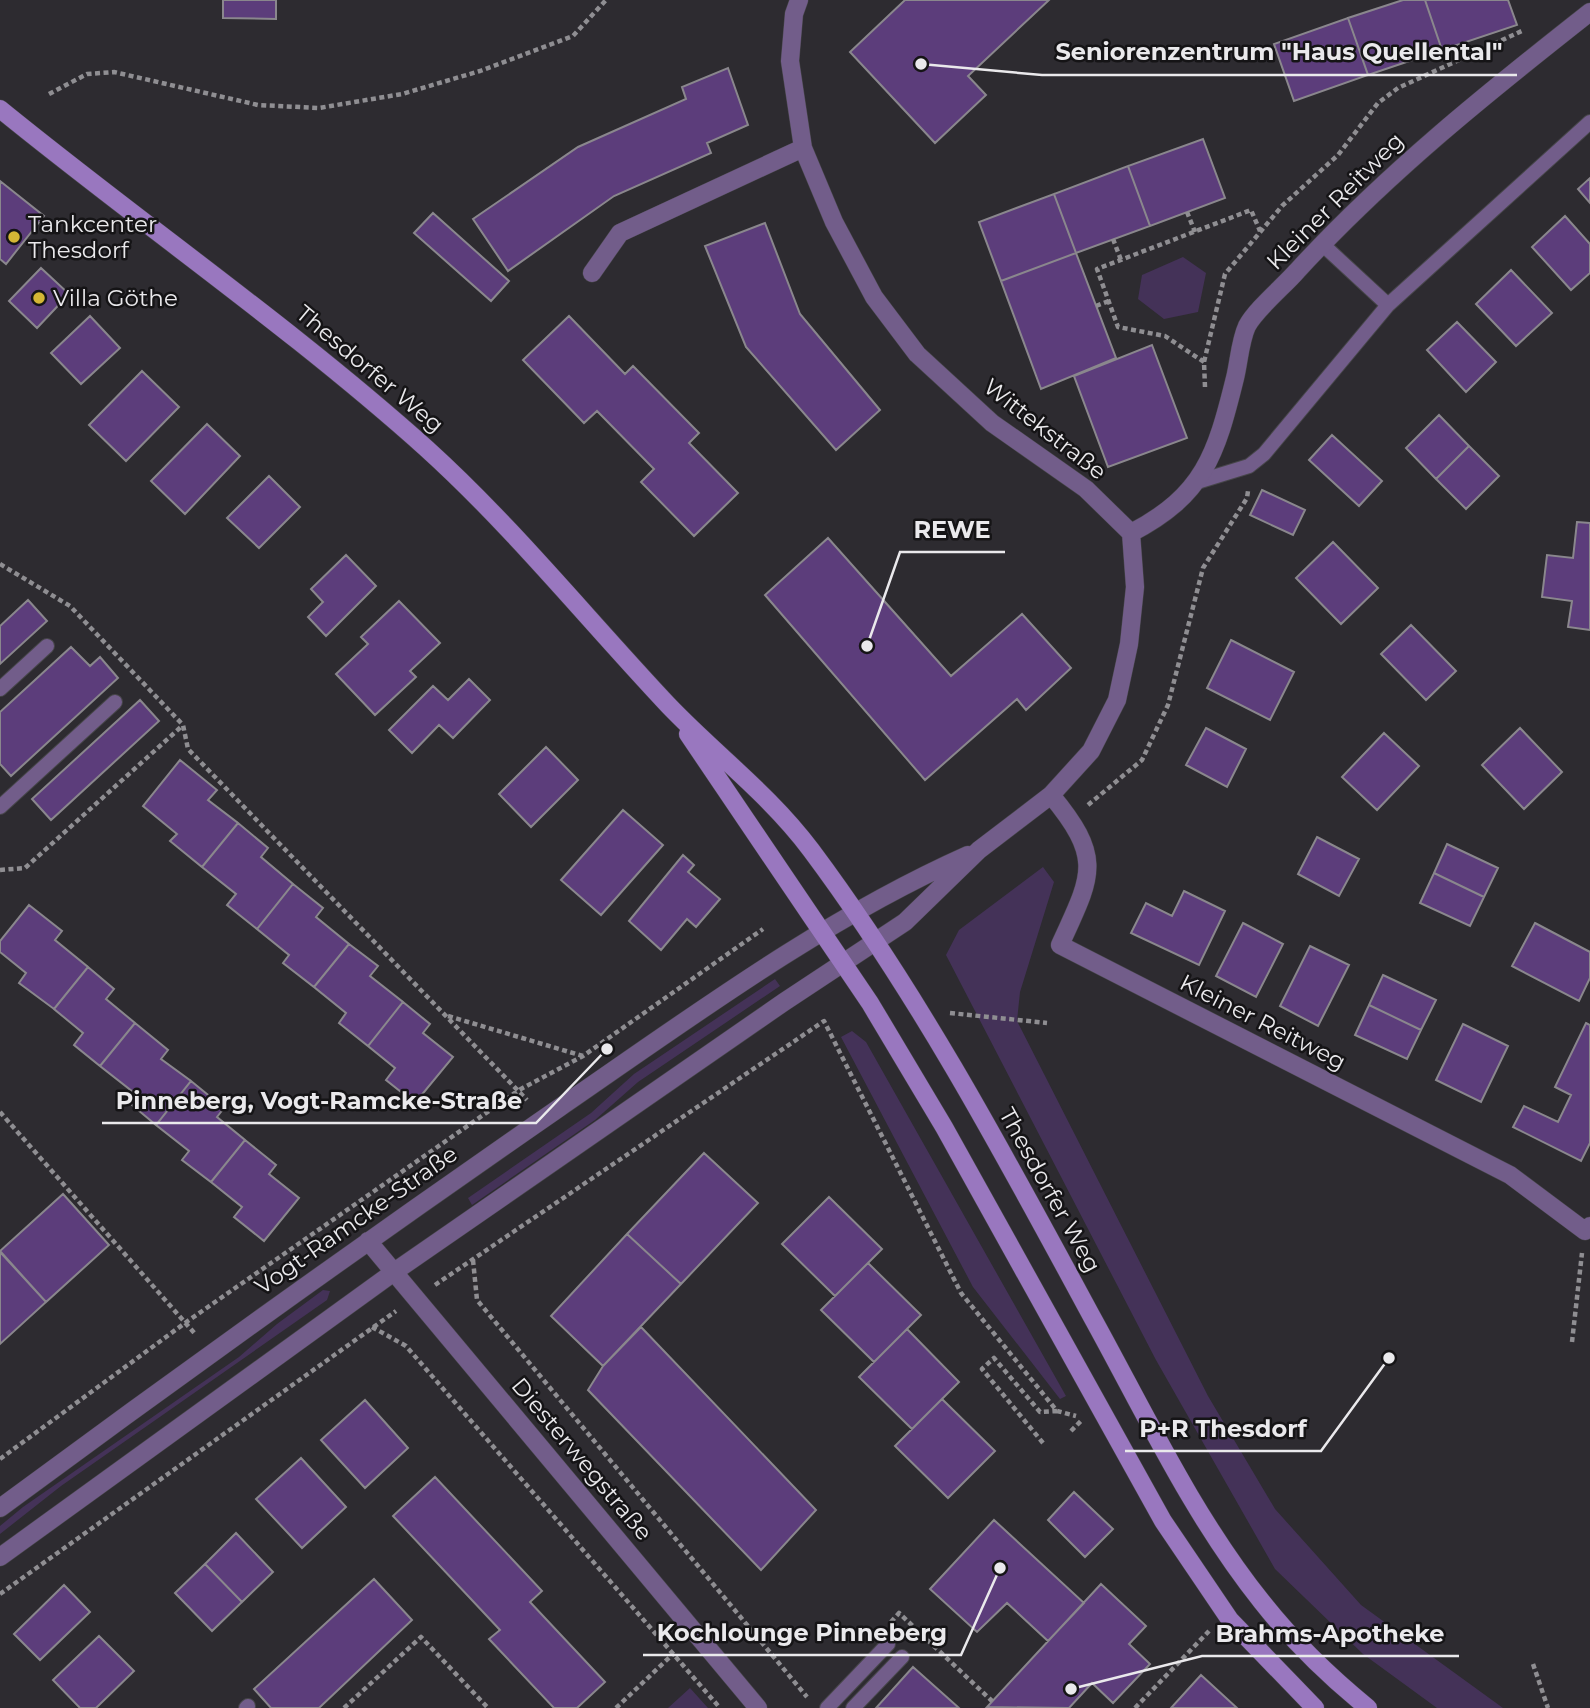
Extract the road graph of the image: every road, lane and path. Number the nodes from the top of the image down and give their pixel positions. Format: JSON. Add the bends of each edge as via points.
{"nodes":[{"id":1,"x":606,"y":0,"type":"edge"},
{"id":2,"x":799,"y":0,"type":"edge"},
{"id":3,"x":1590,"y":12,"type":"edge"},
{"id":4,"x":49,"y":94,"type":"dead end"},
{"id":5,"x":0,"y":109,"type":"edge"},
{"id":6,"x":1590,"y":122,"type":"edge"},
{"id":7,"x":803,"y":148,"type":"junction"},
{"id":8,"x":1187,"y":212,"type":"dead end"},
{"id":9,"x":1260,"y":231,"type":"dead end"},
{"id":10,"x":1195,"y":232,"type":"junction"},
{"id":11,"x":1114,"y":239,"type":"dead end"},
{"id":12,"x":1322,"y":244,"type":"junction"},
{"id":13,"x":1121,"y":260,"type":"junction"},
{"id":14,"x":592,"y":273,"type":"dead end"},
{"id":15,"x":1108,"y":301,"type":"junction"},
{"id":16,"x":1388,"y":305,"type":"junction"},
{"id":17,"x":1096,"y":306,"type":"dead end"},
{"id":18,"x":1205,"y":362,"type":"dead end"},
{"id":19,"x":1249,"y":466,"type":"junction"},
{"id":20,"x":1197,"y":482,"type":"junction"},
{"id":21,"x":1131,"y":533,"type":"junction"},
{"id":22,"x":0,"y":564,"type":"edge"},
{"id":23,"x":47,"y":646,"type":"dead end"},
{"id":24,"x":0,"y":689,"type":"edge"},
{"id":25,"x":115,"y":702,"type":"dead end"},
{"id":26,"x":670,"y":708,"type":"junction"},
{"id":27,"x":183,"y":725,"type":"junction"},
{"id":28,"x":1051,"y":794,"type":"junction"},
{"id":29,"x":0,"y":807,"type":"edge"},
{"id":30,"x":1071,"y":818,"type":"junction"},
{"id":31,"x":979,"y":850,"type":"junction"},
{"id":32,"x":0,"y":870,"type":"edge"},
{"id":33,"x":854,"y":914,"type":"junction"},
{"id":34,"x":763,"y":929,"type":"dead end"},
{"id":35,"x":823,"y":932,"type":"junction"},
{"id":36,"x":875,"y":943,"type":"junction"},
{"id":37,"x":844,"y":963,"type":"junction"},
{"id":38,"x":948,"y":1013,"type":"dead end"},
{"id":39,"x":447,"y":1015,"type":"junction"},
{"id":40,"x":824,"y":1021,"type":"dead end"},
{"id":41,"x":1047,"y":1023,"type":"dead end"},
{"id":42,"x":583,"y":1056,"type":"junction"},
{"id":43,"x":519,"y":1090,"type":"junction"},
{"id":44,"x":0,"y":1112,"type":"edge"},
{"id":45,"x":545,"y":1118,"type":"junction"},
{"id":46,"x":1588,"y":1228,"type":"edge"},
{"id":47,"x":369,"y":1241,"type":"junction"},
{"id":48,"x":473,"y":1260,"type":"dead end"},
{"id":49,"x":394,"y":1272,"type":"junction"},
{"id":50,"x":186,"y":1323,"type":"junction"},
{"id":51,"x":372,"y":1327,"type":"dead end"},
{"id":52,"x":1572,"y":1342,"type":"dead end"},
{"id":53,"x":212,"y":1352,"type":"junction"},
{"id":54,"x":1057,"y":1411,"type":"junction"},
{"id":55,"x":1084,"y":1418,"type":"dead end"},
{"id":56,"x":1043,"y":1443,"type":"dead end"},
{"id":57,"x":0,"y":1459,"type":"edge"},
{"id":58,"x":0,"y":1508,"type":"edge"},
{"id":59,"x":0,"y":1557,"type":"edge"},
{"id":60,"x":885,"y":1628,"type":"dead end"},
{"id":61,"x":1213,"y":1629,"type":"dead end"},
{"id":62,"x":693,"y":1632,"type":"junction"},
{"id":63,"x":888,"y":1644,"type":"dead end"},
{"id":64,"x":673,"y":1654,"type":"junction"},
{"id":65,"x":902,"y":1657,"type":"dead end"},
{"id":66,"x":1532,"y":1664,"type":"dead end"},
{"id":67,"x":992,"y":1701,"type":"dead end"},
{"id":68,"x":819,"y":1706,"type":"edge"},
{"id":69,"x":344,"y":1708,"type":"edge"},
{"id":70,"x":488,"y":1708,"type":"edge"},
{"id":71,"x":616,"y":1708,"type":"edge"},
{"id":72,"x":720,"y":1708,"type":"edge"},
{"id":73,"x":758,"y":1708,"type":"edge"},
{"id":74,"x":853,"y":1708,"type":"edge"},
{"id":75,"x":1135,"y":1708,"type":"edge"},
{"id":76,"x":1315,"y":1708,"type":"edge"},
{"id":77,"x":1368,"y":1708,"type":"edge"},
{"id":78,"x":1548,"y":1708,"type":"edge"}],
"edges":[{"from":1,"to":4,"type":"path","via":[[573,36],[402,94],[319,108],[258,105],[114,72],[87,74]]},
{"from":2,"to":7,"type":"street","name":"Wittekstraße","via":[[790,61]]},
{"from":3,"to":12,"type":"street","name":"Kleiner Reitweg","via":[[1404,163]]},
{"from":5,"to":26,"type":"street","name":"Thesdorfer Weg","via":[[290,332],[429,451],[555,577]]},
{"from":6,"to":16,"type":"lane","name":"Kleiner Reitweg"},
{"from":7,"to":14,"type":"street","via":[[620,233]]},
{"from":7,"to":21,"type":"street","name":"Wittekstraße","via":[[834,222],[869,286],[917,354],[992,423],[1086,489]]},
{"from":8,"to":10,"type":"path"},
{"from":9,"to":10,"type":"path","via":[[1251,210]]},
{"from":10,"to":13,"type":"path"},
{"from":11,"to":13,"type":"path"},
{"from":12,"to":16,"type":"lane"},
{"from":12,"to":20,"type":"street","name":"Kleiner Reitweg","via":[[1247,326],[1215,447]]},
{"from":13,"to":15,"type":"path","via":[[1097,269]]},
{"from":15,"to":17,"type":"path"},
{"from":15,"to":18,"type":"path","via":[[1118,327],[1165,336]]},
{"from":16,"to":19,"type":"lane","name":"Kleiner Reitweg","via":[[1264,454]]},
{"from":19,"to":20,"type":"lane","name":"Kleiner Reitweg"},
{"from":19,"to":30,"type":"path","via":[[1248,498],[1203,568],[1168,705],[1142,760]]},
{"from":20,"to":21,"type":"street","name":"Kleiner Reitweg","via":[[1177,505]]},
{"from":21,"to":28,"type":"street","via":[[1135,586],[1117,700],[1091,751]]},
{"from":22,"to":27,"type":"path","via":[[70,606]]},
{"from":23,"to":24,"type":"lane"},
{"from":25,"to":29,"type":"lane"},
{"from":26,"to":33,"type":"street","name":"Thesdorfer Weg","via":[[779,809]]},
{"from":26,"to":35,"type":"street","name":"Thesdorfer Weg"},
{"from":27,"to":32,"type":"path","via":[[25,868]]},
{"from":27,"to":39,"type":"path","via":[[188,749]]},
{"from":28,"to":30,"type":"street","name":"Kleiner Reitweg"},
{"from":28,"to":31,"type":"street"},
{"from":30,"to":46,"type":"street","name":"Kleiner Reitweg","via":[[1086,848],[1087,886],[1060,945],[1510,1175]]},
{"from":31,"to":33,"type":"street","via":[[909,881]]},
{"from":31,"to":36,"type":"street","via":[[905,922]]},
{"from":33,"to":35,"type":"street","name":"Vogt-Ramcke-Straße"},
{"from":33,"to":36,"type":"street","name":"Thesdorfer Weg"},
{"from":34,"to":42,"type":"path"},
{"from":35,"to":37,"type":"street","name":"Thesdorfer Weg"},
{"from":35,"to":45,"type":"street","name":"Vogt-Ramcke-Straße"},
{"from":36,"to":37,"type":"street"},
{"from":36,"to":77,"type":"street","name":"Thesdorfer Weg","via":[[998,1144],[1192,1499],[1262,1602],[1339,1684]]},
{"from":37,"to":49,"type":"street"},
{"from":37,"to":76,"type":"street","name":"Thesdorfer Weg","via":[[944,1127],[1163,1521],[1230,1620]]},
{"from":38,"to":41,"type":"path"},
{"from":39,"to":42,"type":"path"},
{"from":39,"to":43,"type":"path"},
{"from":40,"to":54,"type":"path","via":[[961,1293]]},
{"from":42,"to":43,"type":"path"},
{"from":43,"to":45,"type":"path"},
{"from":43,"to":50,"type":"path"},
{"from":44,"to":50,"type":"path"},
{"from":45,"to":47,"type":"street","name":"Vogt-Ramcke-Straße"},
{"from":46,"to":52,"type":"path"},
{"from":47,"to":49,"type":"street","name":"Diesterwegstraße"},
{"from":47,"to":53,"type":"street","name":"Vogt-Ramcke-Straße"},
{"from":48,"to":68,"type":"path","via":[[477,1300]]},
{"from":49,"to":59,"type":"street"},
{"from":49,"to":62,"type":"street","name":"Diesterwegstraße"},
{"from":50,"to":53,"type":"path"},
{"from":50,"to":57,"type":"path"},
{"from":51,"to":64,"type":"path","via":[[406,1346]]},
{"from":53,"to":58,"type":"street","name":"Vogt-Ramcke-Straße"},
{"from":54,"to":55,"type":"path"},
{"from":54,"to":56,"type":"path","via":[[1040,1412],[994,1358],[982,1369]]},
{"from":60,"to":67,"type":"path","via":[[899,1613]]},
{"from":61,"to":75,"type":"path"},
{"from":62,"to":64,"type":"path"},
{"from":62,"to":73,"type":"street","name":"Diesterwegstraße"},
{"from":63,"to":68,"type":"lane"},
{"from":64,"to":71,"type":"path"},
{"from":64,"to":72,"type":"path"},
{"from":65,"to":74,"type":"lane"},
{"from":66,"to":78,"type":"path"},
{"from":69,"to":70,"type":"path","via":[[421,1637]]}]}
